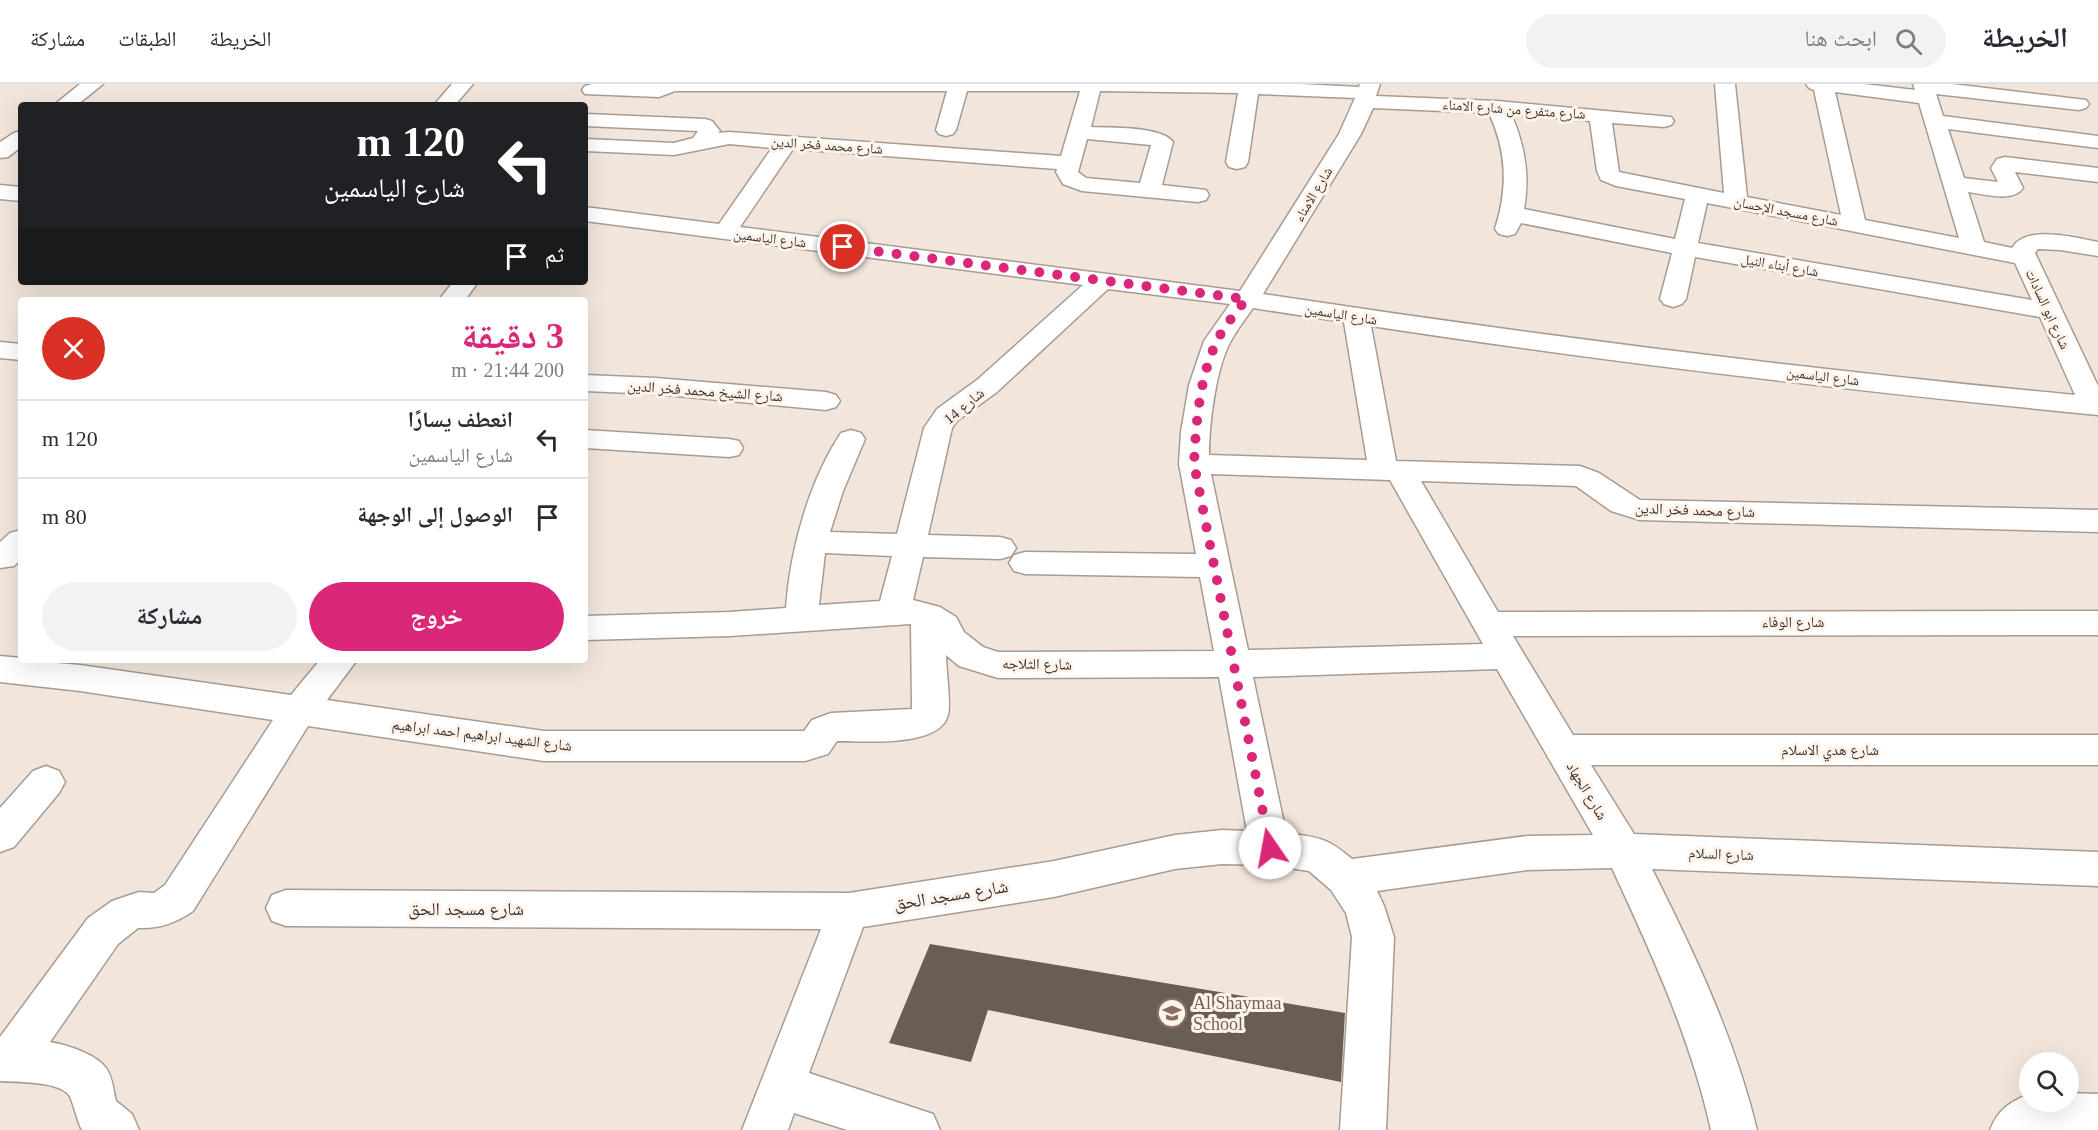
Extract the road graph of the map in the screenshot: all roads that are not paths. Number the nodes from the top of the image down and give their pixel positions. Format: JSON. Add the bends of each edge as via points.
{"nodes":[{"id":1,"x":93,"y":84,"type":"edge"},
{"id":2,"x":463,"y":84,"type":"edge"},
{"id":3,"x":1058,"y":84,"type":"edge"},
{"id":4,"x":1465,"y":84,"type":"edge"},
{"id":5,"x":1725,"y":84,"type":"edge"},
{"id":6,"x":1821,"y":84,"type":"edge"},
{"id":7,"x":959,"y":85,"type":"edge"},
{"id":8,"x":1092,"y":85,"type":"edge"},
{"id":9,"x":1240,"y":86,"type":"edge"},
{"id":10,"x":595,"y":87,"type":"edge"},
{"id":11,"x":1925,"y":89,"type":"edge"},
{"id":12,"x":2076,"y":90,"type":"edge"},
{"id":13,"x":1367,"y":93,"type":"edge"},
{"id":14,"x":68,"y":102,"type":"edge"},
{"id":15,"x":447,"y":102,"type":"edge"},
{"id":16,"x":578,"y":102,"type":"edge"},
{"id":17,"x":1475,"y":106,"type":"junction"},
{"id":18,"x":1497,"y":107,"type":"junction"},
{"id":19,"x":1600,"y":115,"type":"junction"},
{"id":20,"x":588,"y":120,"type":"edge"},
{"id":21,"x":1664,"y":121,"type":"dead end"},
{"id":22,"x":1935,"y":121,"type":"junction"},
{"id":23,"x":946,"y":130,"type":"dead end"},
{"id":24,"x":1078,"y":132,"type":"junction"},
{"id":25,"x":2096,"y":135,"type":"edge"},
{"id":26,"x":18,"y":139,"type":"edge"},
{"id":27,"x":787,"y":142,"type":"junction"},
{"id":28,"x":700,"y":143,"type":"junction"},
{"id":29,"x":588,"y":145,"type":"edge"},
{"id":30,"x":0,"y":152,"type":"edge"},
{"id":31,"x":1237,"y":162,"type":"dead end"},
{"id":32,"x":1070,"y":163,"type":"junction"},
{"id":33,"x":2098,"y":175,"type":"edge"},
{"id":34,"x":1955,"y":184,"type":"junction"},
{"id":35,"x":1149,"y":191,"type":"junction"},
{"id":36,"x":0,"y":192,"type":"edge"},
{"id":37,"x":18,"y":194,"type":"edge"},
{"id":38,"x":1198,"y":195,"type":"dead end"},
{"id":39,"x":1697,"y":195,"type":"junction"},
{"id":40,"x":1736,"y":202,"type":"junction"},
{"id":41,"x":588,"y":214,"type":"edge"},
{"id":42,"x":1855,"y":225,"type":"junction"},
{"id":43,"x":725,"y":232,"type":"junction"},
{"id":44,"x":1974,"y":247,"type":"junction"},
{"id":45,"x":1684,"y":248,"type":"junction"},
{"id":46,"x":2098,"y":249,"type":"edge"},
{"id":47,"x":2023,"y":256,"type":"junction"},
{"id":48,"x":1102,"y":281,"type":"junction"},
{"id":49,"x":464,"y":285,"type":"edge"},
{"id":50,"x":454,"y":297,"type":"edge"},
{"id":51,"x":1246,"y":299,"type":"junction"},
{"id":52,"x":1672,"y":299,"type":"dead end"},
{"id":53,"x":2049,"y":311,"type":"junction"},
{"id":54,"x":1356,"y":317,"type":"junction"},
{"id":55,"x":0,"y":350,"type":"edge"},
{"id":56,"x":18,"y":352,"type":"edge"},
{"id":57,"x":588,"y":383,"type":"edge"},
{"id":58,"x":826,"y":401,"type":"dead end"},
{"id":59,"x":2096,"y":406,"type":"edge"},
{"id":60,"x":588,"y":439,"type":"edge"},
{"id":61,"x":850,"y":439,"type":"dead end"},
{"id":62,"x":729,"y":448,"type":"dead end"},
{"id":63,"x":1194,"y":464,"type":"junction"},
{"id":64,"x":1391,"y":470,"type":"junction"},
{"id":65,"x":2098,"y":521,"type":"edge"},
{"id":66,"x":811,"y":542,"type":"junction"},
{"id":67,"x":910,"y":544,"type":"junction"},
{"id":68,"x":1214,"y":566,"type":"junction"},
{"id":69,"x":911,"y":614,"type":"junction"},
{"id":70,"x":802,"y":618,"type":"junction"},
{"id":71,"x":2098,"y":623,"type":"edge"},
{"id":72,"x":1488,"y":624,"type":"junction"},
{"id":73,"x":588,"y":628,"type":"edge"},
{"id":74,"x":1508,"y":656,"type":"junction"},
{"id":75,"x":338,"y":663,"type":"edge"},
{"id":76,"x":1232,"y":664,"type":"junction"},
{"id":77,"x":0,"y":669,"type":"edge"},
{"id":78,"x":89,"y":669,"type":"edge"},
{"id":79,"x":299,"y":710,"type":"junction"},
{"id":80,"x":1563,"y":750,"type":"junction"},
{"id":81,"x":2098,"y":750,"type":"edge"},
{"id":82,"x":46,"y":782,"type":"dead end"},
{"id":83,"x":0,"y":835,"type":"edge"},
{"id":84,"x":1270,"y":848,"type":"junction"},
{"id":85,"x":1623,"y":851,"type":"junction"},
{"id":86,"x":2098,"y":868,"type":"edge"},
{"id":87,"x":1345,"y":878,"type":"junction"},
{"id":88,"x":286,"y":908,"type":"dead end"},
{"id":89,"x":849,"y":911,"type":"junction"},
{"id":90,"x":5,"y":1060,"type":"edge"},
{"id":91,"x":781,"y":1086,"type":"junction"},
{"id":92,"x":2098,"y":1117,"type":"edge"},
{"id":93,"x":116,"y":1130,"type":"edge"},
{"id":94,"x":765,"y":1130,"type":"edge"},
{"id":95,"x":917,"y":1130,"type":"edge"},
{"id":96,"x":1363,"y":1130,"type":"edge"},
{"id":97,"x":1734,"y":1130,"type":"edge"},
{"id":98,"x":2013,"y":1130,"type":"edge"}],
"edges":[{"from":1,"to":14,"type":"street"},
{"from":2,"to":15,"type":"street"},
{"from":3,"to":7,"type":"street","name":"شارع متفرع من شارع الامناء"},
{"from":3,"to":8,"type":"street","name":"شارع متفرع من شارع الامناء"},
{"from":4,"to":17,"type":"street"},
{"from":5,"to":40,"type":"street"},
{"from":6,"to":11,"type":"street"},
{"from":6,"to":42,"type":"street"},
{"from":7,"to":10,"type":"street","name":"شارع متفرع من شارع الامناء","via":[[672,85],[659,91]]},
{"from":7,"to":23,"type":"street"},
{"from":8,"to":9,"type":"street","name":"شارع متفرع من شارع الامناء"},
{"from":8,"to":24,"type":"street"},
{"from":9,"to":13,"type":"street","name":"شارع متفرع من شارع الامناء"},
{"from":9,"to":31,"type":"street"},
{"from":10,"to":16,"type":"street"},
{"from":11,"to":12,"type":"street"},
{"from":11,"to":22,"type":"street"},
{"from":12,"to":25,"type":"street"},
{"from":13,"to":17,"type":"street","name":"شارع متفرع من شارع الامناء"},
{"from":13,"to":51,"type":"street","name":"شارع الامناء","via":[[1350,134]]},
{"from":17,"to":18,"type":"street","name":"شارع متفرع من شارع الامناء"},
{"from":18,"to":19,"type":"street","name":"شارع متفرع من شارع الامناء"},
{"from":18,"to":45,"type":"street","name":"شارع أبناء النيل","via":[[1509,130],[1516,157],[1518,185],[1509,222]]},
{"from":19,"to":21,"type":"street","name":"شارع متفرع من شارع الامناء"},
{"from":19,"to":39,"type":"street","name":"شارع مسجد الإحسان","via":[[1609,175]]},
{"from":20,"to":28,"type":"street","via":[[705,125],[709,131]]},
{"from":22,"to":25,"type":"street"},
{"from":22,"to":34,"type":"street"},
{"from":24,"to":32,"type":"street"},
{"from":24,"to":35,"type":"street","via":[[1149,137],[1161,142]]},
{"from":26,"to":30,"type":"street"},
{"from":27,"to":28,"type":"street","name":"شارع محمد فخر الدين","via":[[729,138]]},
{"from":27,"to":32,"type":"street","name":"شارع محمد فخر الدين"},
{"from":27,"to":43,"type":"street"},
{"from":28,"to":29,"type":"street","name":"شارع محمد فخر الدين","via":[[674,149]]},
{"from":32,"to":35,"type":"street","via":[[1067,171],[1071,179],[1082,184]]},
{"from":33,"to":34,"type":"street","via":[[2005,164],[2002,168],[2012,188],[2009,190]]},
{"from":34,"to":44,"type":"street"},
{"from":35,"to":38,"type":"street"},
{"from":36,"to":37,"type":"street"},
{"from":39,"to":40,"type":"street","name":"شارع مسجد الإحسان"},
{"from":39,"to":45,"type":"street"},
{"from":40,"to":42,"type":"street","name":"شارع مسجد الإحسان"},
{"from":41,"to":43,"type":"street","name":"شارع الياسمين"},
{"from":42,"to":44,"type":"street","name":"شارع مسجد الإحسان"},
{"from":43,"to":48,"type":"street","name":"شارع الياسمين"},
{"from":44,"to":47,"type":"street","name":"شارع مسجد الإحسان"},
{"from":45,"to":52,"type":"street"},
{"from":45,"to":53,"type":"street","name":"شارع أبناء النيل"},
{"from":46,"to":47,"type":"street","name":"شارع ابو السادات","via":[[2031,243],[2024,247]]},
{"from":47,"to":53,"type":"street","name":"شارع ابو السادات"},
{"from":48,"to":51,"type":"street","name":"شارع الياسمين"},
{"from":48,"to":67,"type":"street","name":"شارع 14","via":[[987,386],[947,415],[936,435]]},
{"from":49,"to":50,"type":"street"},
{"from":51,"to":54,"type":"street","name":"شارع الياسمين"},
{"from":51,"to":63,"type":"street","name":"شارع الامناء","via":[[1217,341],[1203,385]]},
{"from":53,"to":59,"type":"street","name":"شارع ابو السادات"},
{"from":54,"to":59,"type":"street","name":"شارع الياسمين","via":[[1487,336]]},
{"from":54,"to":64,"type":"street","name":"شارع الجهاد"},
{"from":55,"to":56,"type":"street"},
{"from":57,"to":58,"type":"street","name":"شارع الشيخ محمد فخر الدين"},
{"from":60,"to":62,"type":"street"},
{"from":61,"to":66,"type":"street"},
{"from":63,"to":64,"type":"street","name":"شارع محمد فخر الدين"},
{"from":63,"to":68,"type":"street","name":"شارع الامناء"},
{"from":64,"to":65,"type":"street","name":"شارع محمد فخر الدين","via":[[1580,476],[1594,481],[1617,502],[1641,510]]},
{"from":64,"to":72,"type":"street","name":"شارع الجهاد"},
{"from":66,"to":67,"type":"street"},
{"from":66,"to":70,"type":"street"},
{"from":67,"to":68,"type":"street","via":[[1012,555]]},
{"from":67,"to":69,"type":"street","name":"شارع 14"},
{"from":68,"to":76,"type":"street","name":"شارع الامناء"},
{"from":69,"to":70,"type":"street"},
{"from":69,"to":76,"type":"street","name":"شارع الثلاجه","via":[[944,626],[952,641],[971,657],[998,665]]},
{"from":69,"to":79,"type":"street","name":"شارع الشهيد ابراهيم احمد ابراهيم","via":[[930,714],[909,725],[831,728],[810,746],[544,746]]},
{"from":70,"to":73,"type":"street"},
{"from":71,"to":72,"type":"street","name":"شارع الوفاء"},
{"from":72,"to":74,"type":"street","name":"شارع الجهاد"},
{"from":74,"to":76,"type":"street","name":"شارع الثلاجه"},
{"from":74,"to":80,"type":"street","name":"شارع الجهاد"},
{"from":75,"to":79,"type":"street"},
{"from":76,"to":84,"type":"street","name":"شارع الامناء"},
{"from":77,"to":78,"type":"street","name":"شارع الشهيد ابراهيم احمد ابراهيم"},
{"from":78,"to":79,"type":"street","name":"شارع الشهيد ابراهيم احمد ابراهيم"},
{"from":79,"to":90,"type":"street","via":[[179,898],[154,911],[139,910],[126,915],[103,931]]},
{"from":80,"to":81,"type":"street","name":"شارع هدي الاسلام"},
{"from":80,"to":85,"type":"street","name":"شارع الجهاد"},
{"from":82,"to":83,"type":"street"},
{"from":84,"to":87,"type":"street","name":"شارع مسجد الحق","via":[[1318,855]]},
{"from":84,"to":89,"type":"street","name":"شارع مسجد الحق","via":[[1175,852],[1054,879]]},
{"from":85,"to":86,"type":"street","name":"شارع السلام"},
{"from":85,"to":87,"type":"street","name":"شارع السلام","via":[[1527,853]]},
{"from":85,"to":97,"type":"street","name":"شارع الجهاد","via":[[1680,969]]},
{"from":87,"to":96,"type":"street","name":"شارع مسجد الحق","via":[[1364,906],[1373,937]]},
{"from":88,"to":89,"type":"street","name":"شارع مسجد الحق"},
{"from":89,"to":91,"type":"street"},
{"from":90,"to":93,"type":"street","via":[[53,1063],[74,1069],[90,1083],[94,1109],[104,1125]]},
{"from":91,"to":94,"type":"street"},
{"from":91,"to":95,"type":"street"},
{"from":92,"to":98,"type":"street","via":[[2029,1117]]}]}
